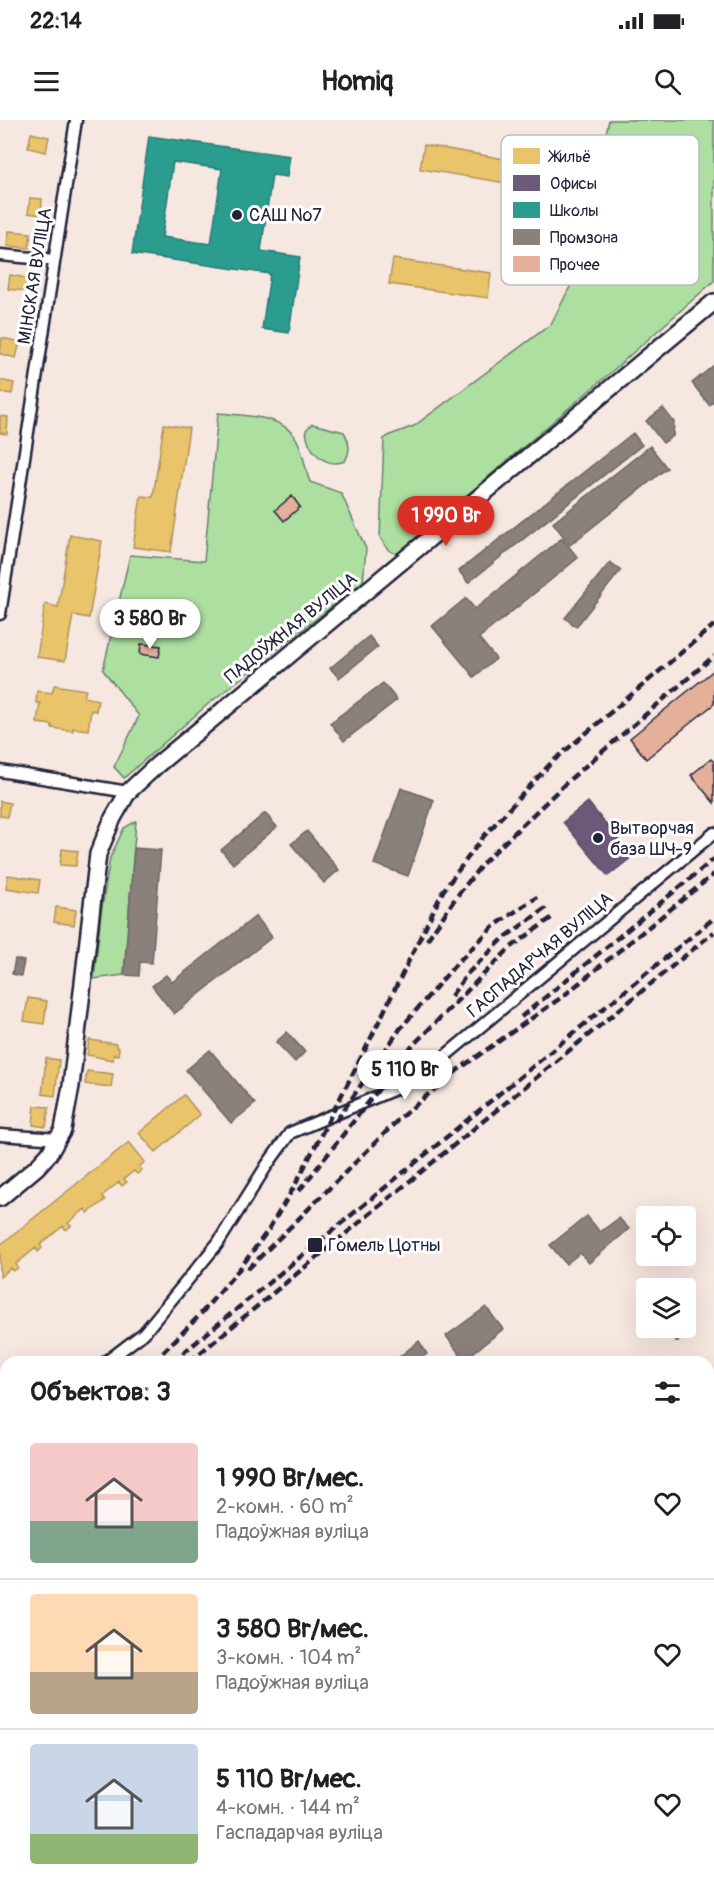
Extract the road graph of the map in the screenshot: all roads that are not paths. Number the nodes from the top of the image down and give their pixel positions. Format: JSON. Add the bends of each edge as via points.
{"nodes":[{"id":1,"x":76,"y":120,"type":"edge"},
{"id":2,"x":0,"y":255,"type":"edge"},
{"id":3,"x":54,"y":260,"type":"junction"},
{"id":4,"x":714,"y":302,"type":"edge"},
{"id":5,"x":0,"y":614,"type":"edge"},
{"id":6,"x":0,"y":771,"type":"edge"},
{"id":7,"x":128,"y":792,"type":"junction"},
{"id":8,"x":714,"y":832,"type":"edge"},
{"id":9,"x":0,"y":1135,"type":"edge"},
{"id":10,"x":59,"y":1139,"type":"junction"},
{"id":11,"x":0,"y":1198,"type":"edge"},
{"id":12,"x":114,"y":1356,"type":"edge"}],
"edges":[{"from":1,"to":3,"type":"street","name":"МІНСКАЯ ВУЛІЦА"},
{"from":2,"to":3,"type":"street"},
{"from":3,"to":5,"type":"street","name":"МІНСКАЯ ВУЛІЦА"},
{"from":4,"to":7,"type":"main road","name":"ПАДОЎЖНАЯ ВУЛІЦА"},
{"from":6,"to":7,"type":"street"},
{"from":7,"to":10,"type":"main road","name":"ПАДОЎЖНАЯ ВУЛІЦА","via":[[98,854],[71,1086]]},
{"from":8,"to":12,"type":"street","name":"ГАСПАДАРЧАЯ ВУЛІЦА","via":[[433,1066],[400,1088],[290,1133],[218,1243],[144,1333]]},
{"from":9,"to":10,"type":"street"},
{"from":10,"to":11,"type":"main road","via":[[37,1167]]}]}
